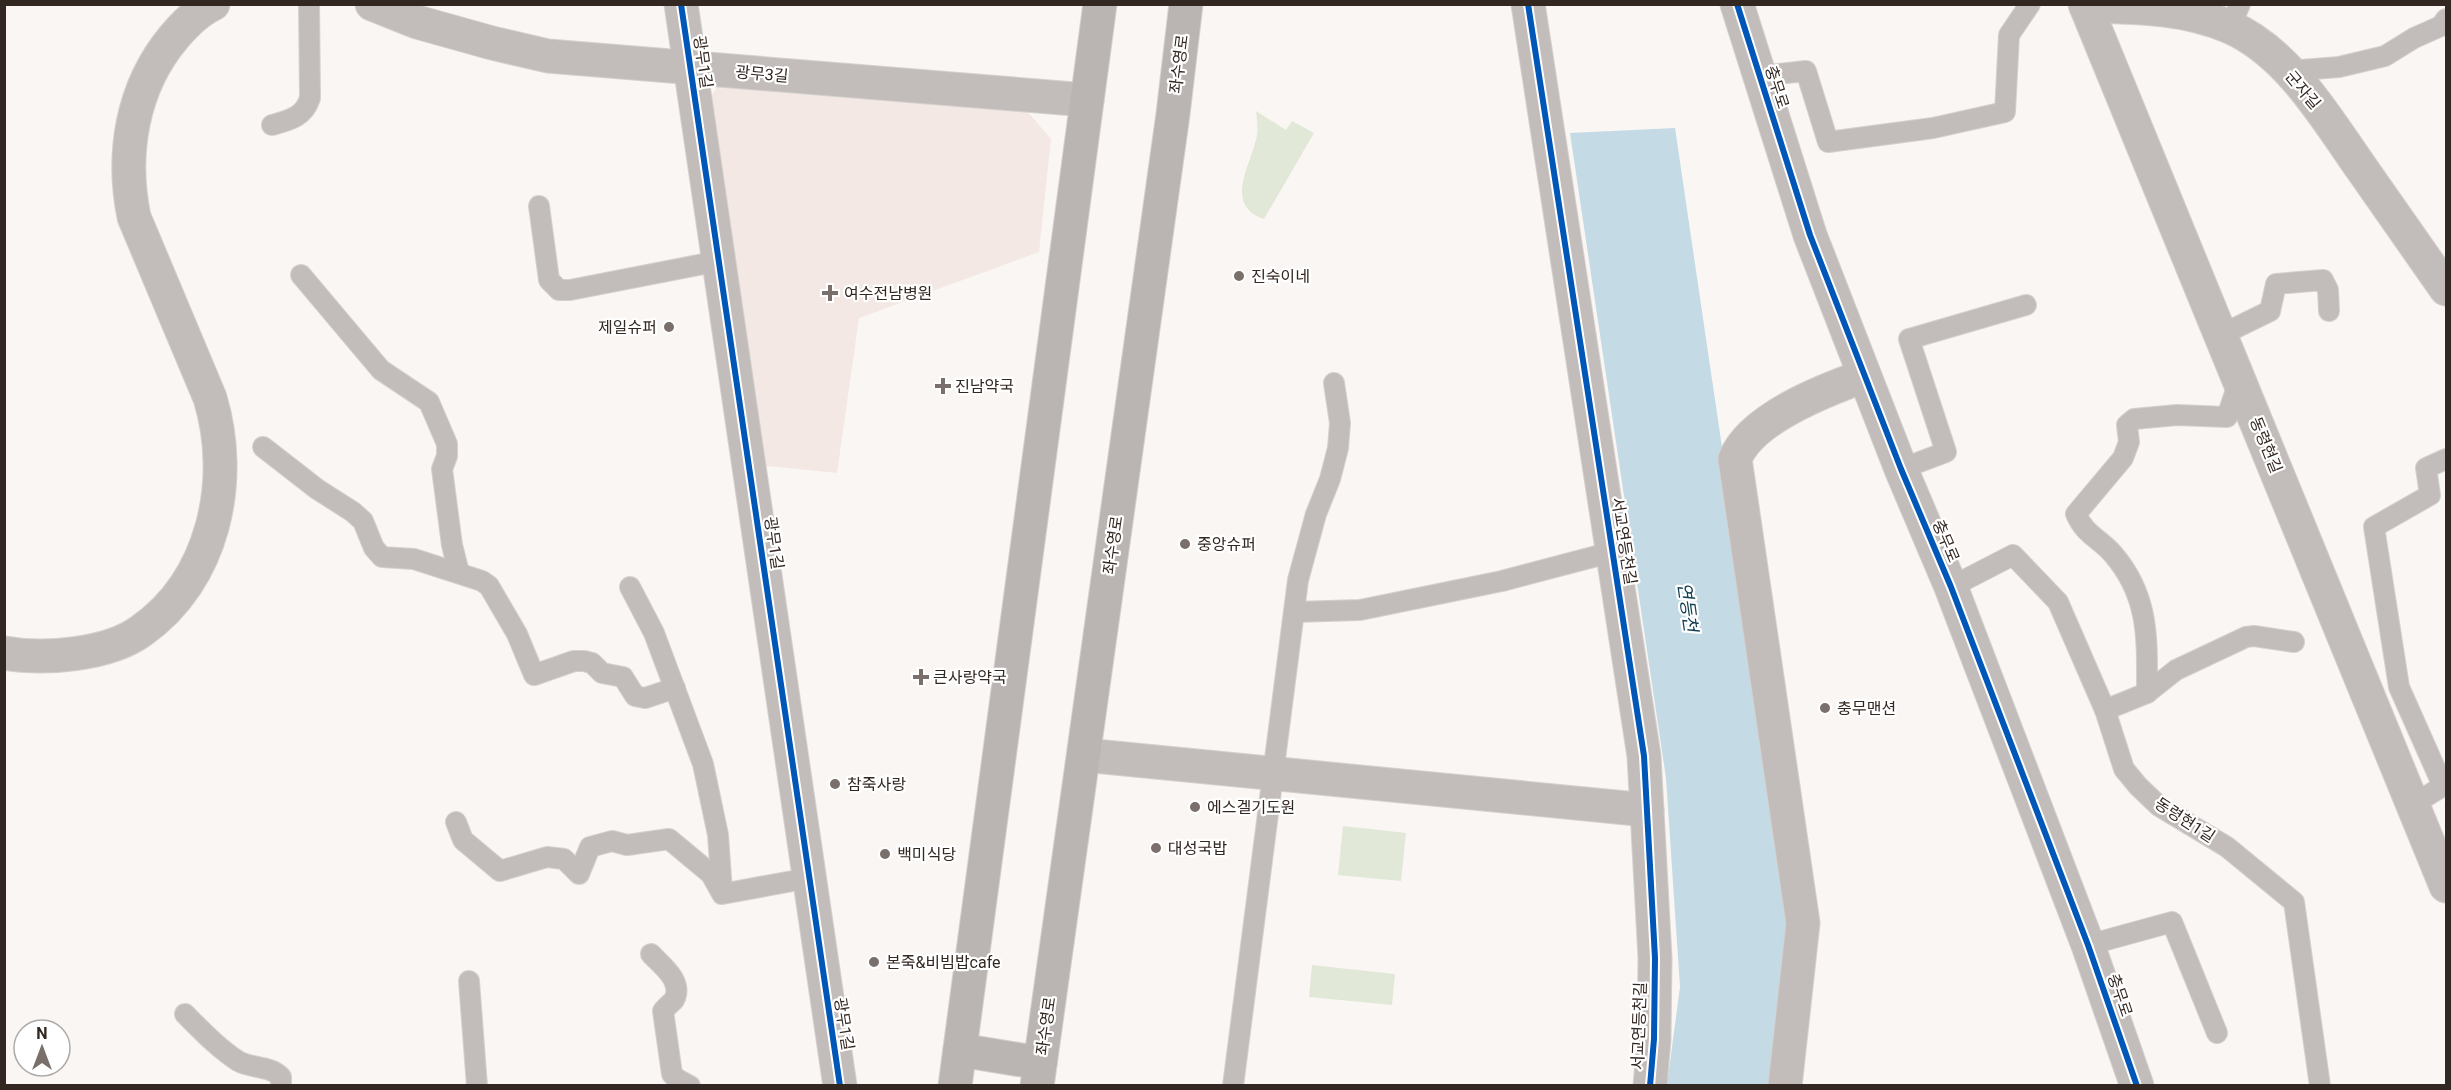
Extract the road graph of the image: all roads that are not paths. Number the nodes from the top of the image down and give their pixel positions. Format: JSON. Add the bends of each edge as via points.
{"nodes":[{"id":1,"x":309,"y":4,"type":"edge"},
{"id":2,"x":372,"y":4,"type":"edge"},
{"id":3,"x":681,"y":4,"type":"edge"},
{"id":4,"x":1100,"y":4,"type":"edge"},
{"id":5,"x":1186,"y":4,"type":"edge"},
{"id":6,"x":1528,"y":4,"type":"edge"},
{"id":7,"x":1737,"y":4,"type":"edge"},
{"id":8,"x":2030,"y":4,"type":"edge"},
{"id":9,"x":2085,"y":5,"type":"edge"},
{"id":10,"x":205,"y":6,"type":"edge"},
{"id":11,"x":2135,"y":6,"type":"edge"},
{"id":12,"x":2235,"y":16,"type":"edge"},
{"id":13,"x":2446,"y":19,"type":"edge"},
{"id":14,"x":690,"y":68,"type":"junction"},
{"id":15,"x":2288,"y":71,"type":"junction"},
{"id":16,"x":1759,"y":76,"type":"junction"},
{"id":17,"x":1088,"y":100,"type":"junction"},
{"id":18,"x":272,"y":125,"type":"dead end"},
{"id":19,"x":539,"y":206,"type":"dead end"},
{"id":20,"x":719,"y":261,"type":"junction"},
{"id":21,"x":301,"y":275,"type":"dead end"},
{"id":22,"x":2446,"y":289,"type":"edge"},
{"id":23,"x":2026,"y":305,"type":"dead end"},
{"id":24,"x":2329,"y":311,"type":"dead end"},
{"id":25,"x":2221,"y":334,"type":"junction"},
{"id":26,"x":1864,"y":376,"type":"junction"},
{"id":27,"x":2239,"y":381,"type":"junction"},
{"id":28,"x":1334,"y":383,"type":"dead end"},
{"id":29,"x":263,"y":447,"type":"dead end"},
{"id":30,"x":2446,"y":459,"type":"edge"},
{"id":31,"x":1901,"y":470,"type":"junction"},
{"id":32,"x":1612,"y":552,"type":"junction"},
{"id":33,"x":459,"y":573,"type":"junction"},
{"id":34,"x":630,"y":587,"type":"dead end"},
{"id":35,"x":1951,"y":587,"type":"junction"},
{"id":36,"x":1294,"y":612,"type":"junction"},
{"id":37,"x":2294,"y":642,"type":"dead end"},
{"id":38,"x":4,"y":653,"type":"edge"},
{"id":39,"x":675,"y":688,"type":"junction"},
{"id":40,"x":2147,"y":693,"type":"junction"},
{"id":41,"x":2105,"y":710,"type":"junction"},
{"id":42,"x":1084,"y":755,"type":"junction"},
{"id":43,"x":1275,"y":774,"type":"junction"},
{"id":44,"x":2445,"y":786,"type":"edge"},
{"id":45,"x":2414,"y":804,"type":"junction"},
{"id":46,"x":1647,"y":810,"type":"junction"},
{"id":47,"x":456,"y":822,"type":"dead end"},
{"id":48,"x":809,"y":878,"type":"junction"},
{"id":49,"x":2446,"y":886,"type":"edge"},
{"id":50,"x":722,"y":894,"type":"junction"},
{"id":51,"x":2088,"y":945,"type":"junction"},
{"id":52,"x":651,"y":954,"type":"dead end"},
{"id":53,"x":469,"y":981,"type":"dead end"},
{"id":54,"x":185,"y":1014,"type":"dead end"},
{"id":55,"x":2217,"y":1033,"type":"dead end"},
{"id":56,"x":960,"y":1050,"type":"junction"},
{"id":57,"x":1039,"y":1074,"type":"edge"},
{"id":58,"x":281,"y":1086,"type":"edge"},
{"id":59,"x":477,"y":1086,"type":"edge"},
{"id":60,"x":690,"y":1086,"type":"edge"},
{"id":61,"x":840,"y":1086,"type":"edge"},
{"id":62,"x":955,"y":1086,"type":"edge"},
{"id":63,"x":1233,"y":1086,"type":"edge"},
{"id":64,"x":1650,"y":1086,"type":"edge"},
{"id":65,"x":1785,"y":1086,"type":"edge"},
{"id":66,"x":2137,"y":1086,"type":"edge"},
{"id":67,"x":2320,"y":1086,"type":"edge"}],
"edges":[{"from":1,"to":18,"type":"lane","via":[[308,107],[294,119]]},
{"from":2,"to":14,"type":"street","name":"광무3길","via":[[417,22],[548,56]]},
{"from":3,"to":14,"type":"street","name":"광무1길"},
{"from":4,"to":17,"type":"main road"},
{"from":5,"to":42,"type":"main road","name":"좌수영로"},
{"from":6,"to":32,"type":"street","name":"서교연등천길"},
{"from":7,"to":16,"type":"street","name":"충무로"},
{"from":8,"to":16,"type":"lane","via":[[2009,35],[2005,112],[1933,128],[1828,142],[1806,71]]},
{"from":9,"to":11,"type":"street","name":"군자길"},
{"from":9,"to":25,"type":"street","name":"동령현길"},
{"from":10,"to":38,"type":"street","via":[[160,55],[143,88],[132,122],[128,188],[134,217],[217,421],[220,487],[207,546],[169,608],[140,632],[107,647],[79,652],[22,656]]},
{"from":11,"to":12,"type":"street","name":"군자길","via":[[2214,21]]},
{"from":12,"to":15,"type":"street","name":"군자길"},
{"from":13,"to":15,"type":"lane","via":[[2441,26],[2385,56],[2338,67]]},
{"from":14,"to":17,"type":"street","name":"광무3길"},
{"from":14,"to":20,"type":"street","name":"광무1길"},
{"from":15,"to":22,"type":"street","name":"군자길","via":[[2322,112]]},
{"from":16,"to":26,"type":"street","name":"충무로","via":[[1810,235]]},
{"from":17,"to":56,"type":"main road"},
{"from":19,"to":20,"type":"lane","via":[[549,280],[559,290]]},
{"from":20,"to":48,"type":"street","name":"광무1길"},
{"from":21,"to":33,"type":"lane","via":[[381,370],[429,402],[447,444],[442,470]]},
{"from":23,"to":31,"type":"lane","via":[[1909,339],[1946,452]]},
{"from":24,"to":25,"type":"lane","via":[[2328,290],[2323,280],[2276,284],[2270,311]]},
{"from":25,"to":27,"type":"street","name":"동령현길"},
{"from":26,"to":31,"type":"street","name":"충무로"},
{"from":26,"to":65,"type":"street","via":[[1786,411],[1746,440],[1735,459],[1803,923]]},
{"from":27,"to":40,"type":"lane","via":[[2227,417],[2134,418],[2127,425],[2129,442],[2123,458],[2076,514],[2081,527],[2111,552],[2129,575],[2141,600],[2147,635]]},
{"from":27,"to":45,"type":"street","name":"동령현길"},
{"from":28,"to":36,"type":"lane","via":[[1340,423],[1338,448],[1298,580]]},
{"from":29,"to":33,"type":"lane","via":[[363,521],[382,557],[414,560]]},
{"from":30,"to":44,"type":"lane","via":[[2427,468],[2430,495],[2373,527],[2399,687]]},
{"from":31,"to":35,"type":"street","name":"충무로"},
{"from":32,"to":36,"type":"lane","via":[[1502,581],[1360,610]]},
{"from":32,"to":46,"type":"street","name":"서교연등천길","via":[[1644,756]]},
{"from":33,"to":39,"type":"lane","via":[[489,586],[517,634],[534,675],[584,661],[602,673],[623,677],[635,696],[645,698]]},
{"from":34,"to":39,"type":"lane","via":[[654,633]]},
{"from":35,"to":41,"type":"lane","name":"동령현1길","via":[[2013,555],[2058,602]]},
{"from":35,"to":51,"type":"street","name":"충무로"},
{"from":36,"to":43,"type":"lane"},
{"from":37,"to":40,"type":"lane","via":[[2246,637],[2176,670]]},
{"from":39,"to":50,"type":"lane","via":[[703,764],[718,835]]},
{"from":40,"to":41,"type":"lane"},
{"from":41,"to":67,"type":"lane","name":"동령현1길","via":[[2124,769],[2138,786],[2159,806],[2227,847],[2294,902]]},
{"from":42,"to":43,"type":"street"},
{"from":42,"to":57,"type":"main road","name":"좌수영로"},
{"from":43,"to":46,"type":"street"},
{"from":43,"to":63,"type":"lane"},
{"from":44,"to":45,"type":"lane"},
{"from":45,"to":49,"type":"street","name":"동령현길"},
{"from":46,"to":64,"type":"street","name":"서교연등천길","via":[[1655,958]]},
{"from":47,"to":50,"type":"lane","via":[[463,840],[500,871],[547,857],[564,858],[579,874],[590,847],[612,841],[627,845],[669,839],[711,874]]},
{"from":48,"to":50,"type":"lane"},
{"from":48,"to":61,"type":"street","name":"광무1길"},
{"from":51,"to":55,"type":"lane","via":[[2172,922]]},
{"from":51,"to":66,"type":"street","name":"충무로"},
{"from":52,"to":60,"type":"lane","via":[[675,982],[674,1000],[663,1011],[672,1074]]},
{"from":53,"to":59,"type":"lane"},
{"from":54,"to":58,"type":"lane","via":[[240,1062],[275,1070],[281,1077]]},
{"from":56,"to":57,"type":"main road"},
{"from":56,"to":62,"type":"main road"}]}
